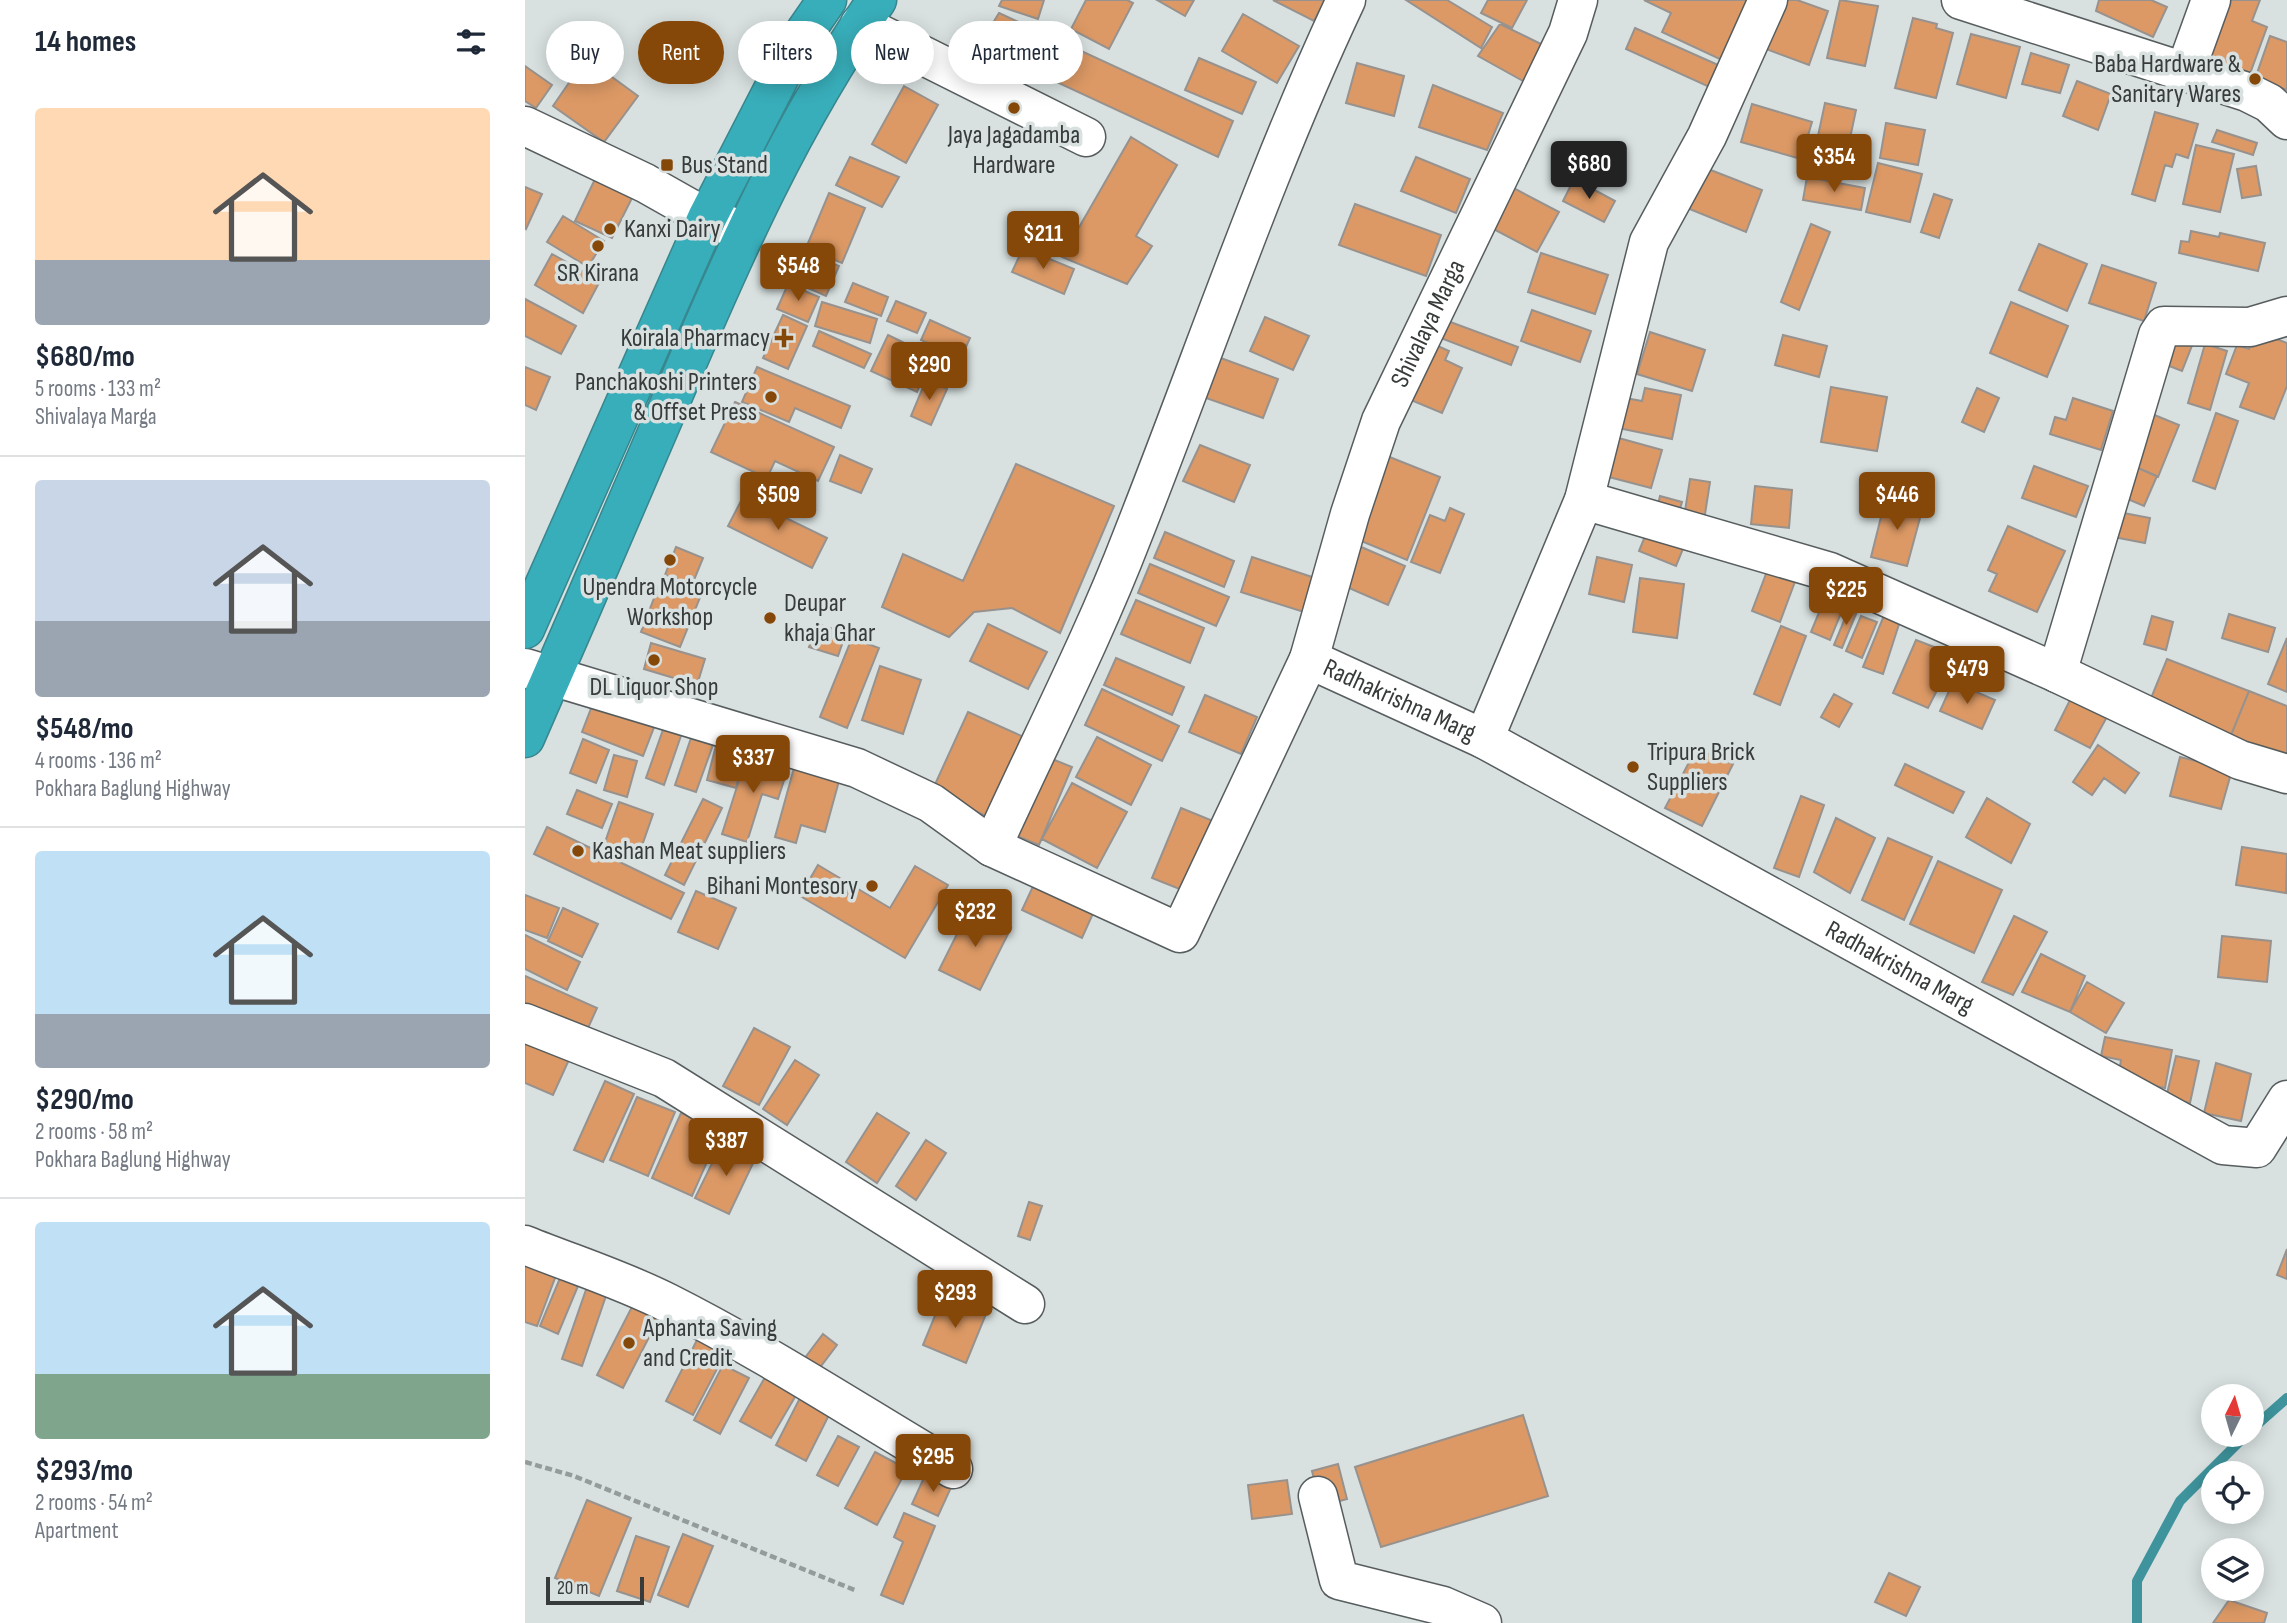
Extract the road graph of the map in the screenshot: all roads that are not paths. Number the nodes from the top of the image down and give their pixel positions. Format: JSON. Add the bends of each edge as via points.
{"nodes":[{"id":1,"x":827,"y":0,"type":"edge"},
{"id":2,"x":1346,"y":0,"type":"edge"},
{"id":3,"x":1579,"y":0,"type":"edge"},
{"id":4,"x":1767,"y":0,"type":"edge"},
{"id":5,"x":1961,"y":0,"type":"edge"},
{"id":6,"x":2211,"y":0,"type":"edge"},
{"id":7,"x":869,"y":12,"type":"edge"},
{"id":8,"x":2185,"y":72,"type":"junction"},
{"id":9,"x":2287,"y":120,"type":"edge"},
{"id":10,"x":525,"y":126,"type":"edge"},
{"id":11,"x":1086,"y":137,"type":"dead end"},
{"id":12,"x":707,"y":218,"type":"junction"},
{"id":13,"x":744,"y":231,"type":"junction"},
{"id":14,"x":2287,"y":316,"type":"edge"},
{"id":15,"x":1584,"y":500,"type":"junction"},
{"id":16,"x":525,"y":629,"type":"edge"},
{"id":17,"x":1309,"y":659,"type":"junction"},
{"id":18,"x":538,"y":673,"type":"edge"},
{"id":19,"x":2057,"y":673,"type":"junction"},
{"id":20,"x":525,"y":738,"type":"edge"},
{"id":21,"x":1484,"y":739,"type":"junction"},
{"id":22,"x":2287,"y":774,"type":"edge"},
{"id":23,"x":992,"y":847,"type":"junction"},
{"id":24,"x":525,"y":1023,"type":"edge"},
{"id":25,"x":2287,"y":1100,"type":"edge"},
{"id":26,"x":525,"y":1245,"type":"edge"},
{"id":27,"x":1025,"y":1304,"type":"dead end"},
{"id":28,"x":953,"y":1469,"type":"dead end"},
{"id":29,"x":1318,"y":1496,"type":"dead end"},
{"id":30,"x":1482,"y":1623,"type":"edge"}],
"edges":[{"from":1,"to":12,"type":"highway","via":[[796,45]]},
{"from":2,"to":23,"type":"street","via":[[1296,112],[1131,541]]},
{"from":3,"to":17,"type":"street","name":"Shivalaya Marga","via":[[1568,33],[1381,421]]},
{"from":4,"to":15,"type":"street","via":[[1707,136],[1649,242]]},
{"from":5,"to":8,"type":"street"},
{"from":6,"to":8,"type":"street"},
{"from":7,"to":11,"type":"street"},
{"from":7,"to":13,"type":"highway","via":[[833,62],[789,139]]},
{"from":8,"to":9,"type":"street","via":[[2247,92],[2269,103]]},
{"from":10,"to":12,"type":"street"},
{"from":12,"to":13,"type":"street"},
{"from":12,"to":16,"type":"highway"},
{"from":13,"to":18,"type":"highway"},
{"from":14,"to":19,"type":"street","via":[[2250,327],[2164,326],[2158,335]]},
{"from":15,"to":19,"type":"street","via":[[1830,572]]},
{"from":15,"to":21,"type":"street"},
{"from":17,"to":21,"type":"street","name":"Radhakrishna Marg"},
{"from":17,"to":23,"type":"street","name":"Radhakrishna Marg","via":[[1180,933]]},
{"from":18,"to":20,"type":"highway"},
{"from":18,"to":23,"type":"street","name":"Radhakrishna Marg","via":[[857,768],[931,803]]},
{"from":19,"to":22,"type":"street","via":[[2240,760]]},
{"from":21,"to":25,"type":"street","name":"Radhakrishna Marg","via":[[2223,1145],[2257,1148]]},
{"from":24,"to":27,"type":"street","via":[[664,1078]]},
{"from":26,"to":28,"type":"street","via":[[665,1302],[790,1368]]},
{"from":29,"to":30,"type":"street","via":[[1339,1580],[1443,1606]]}]}
